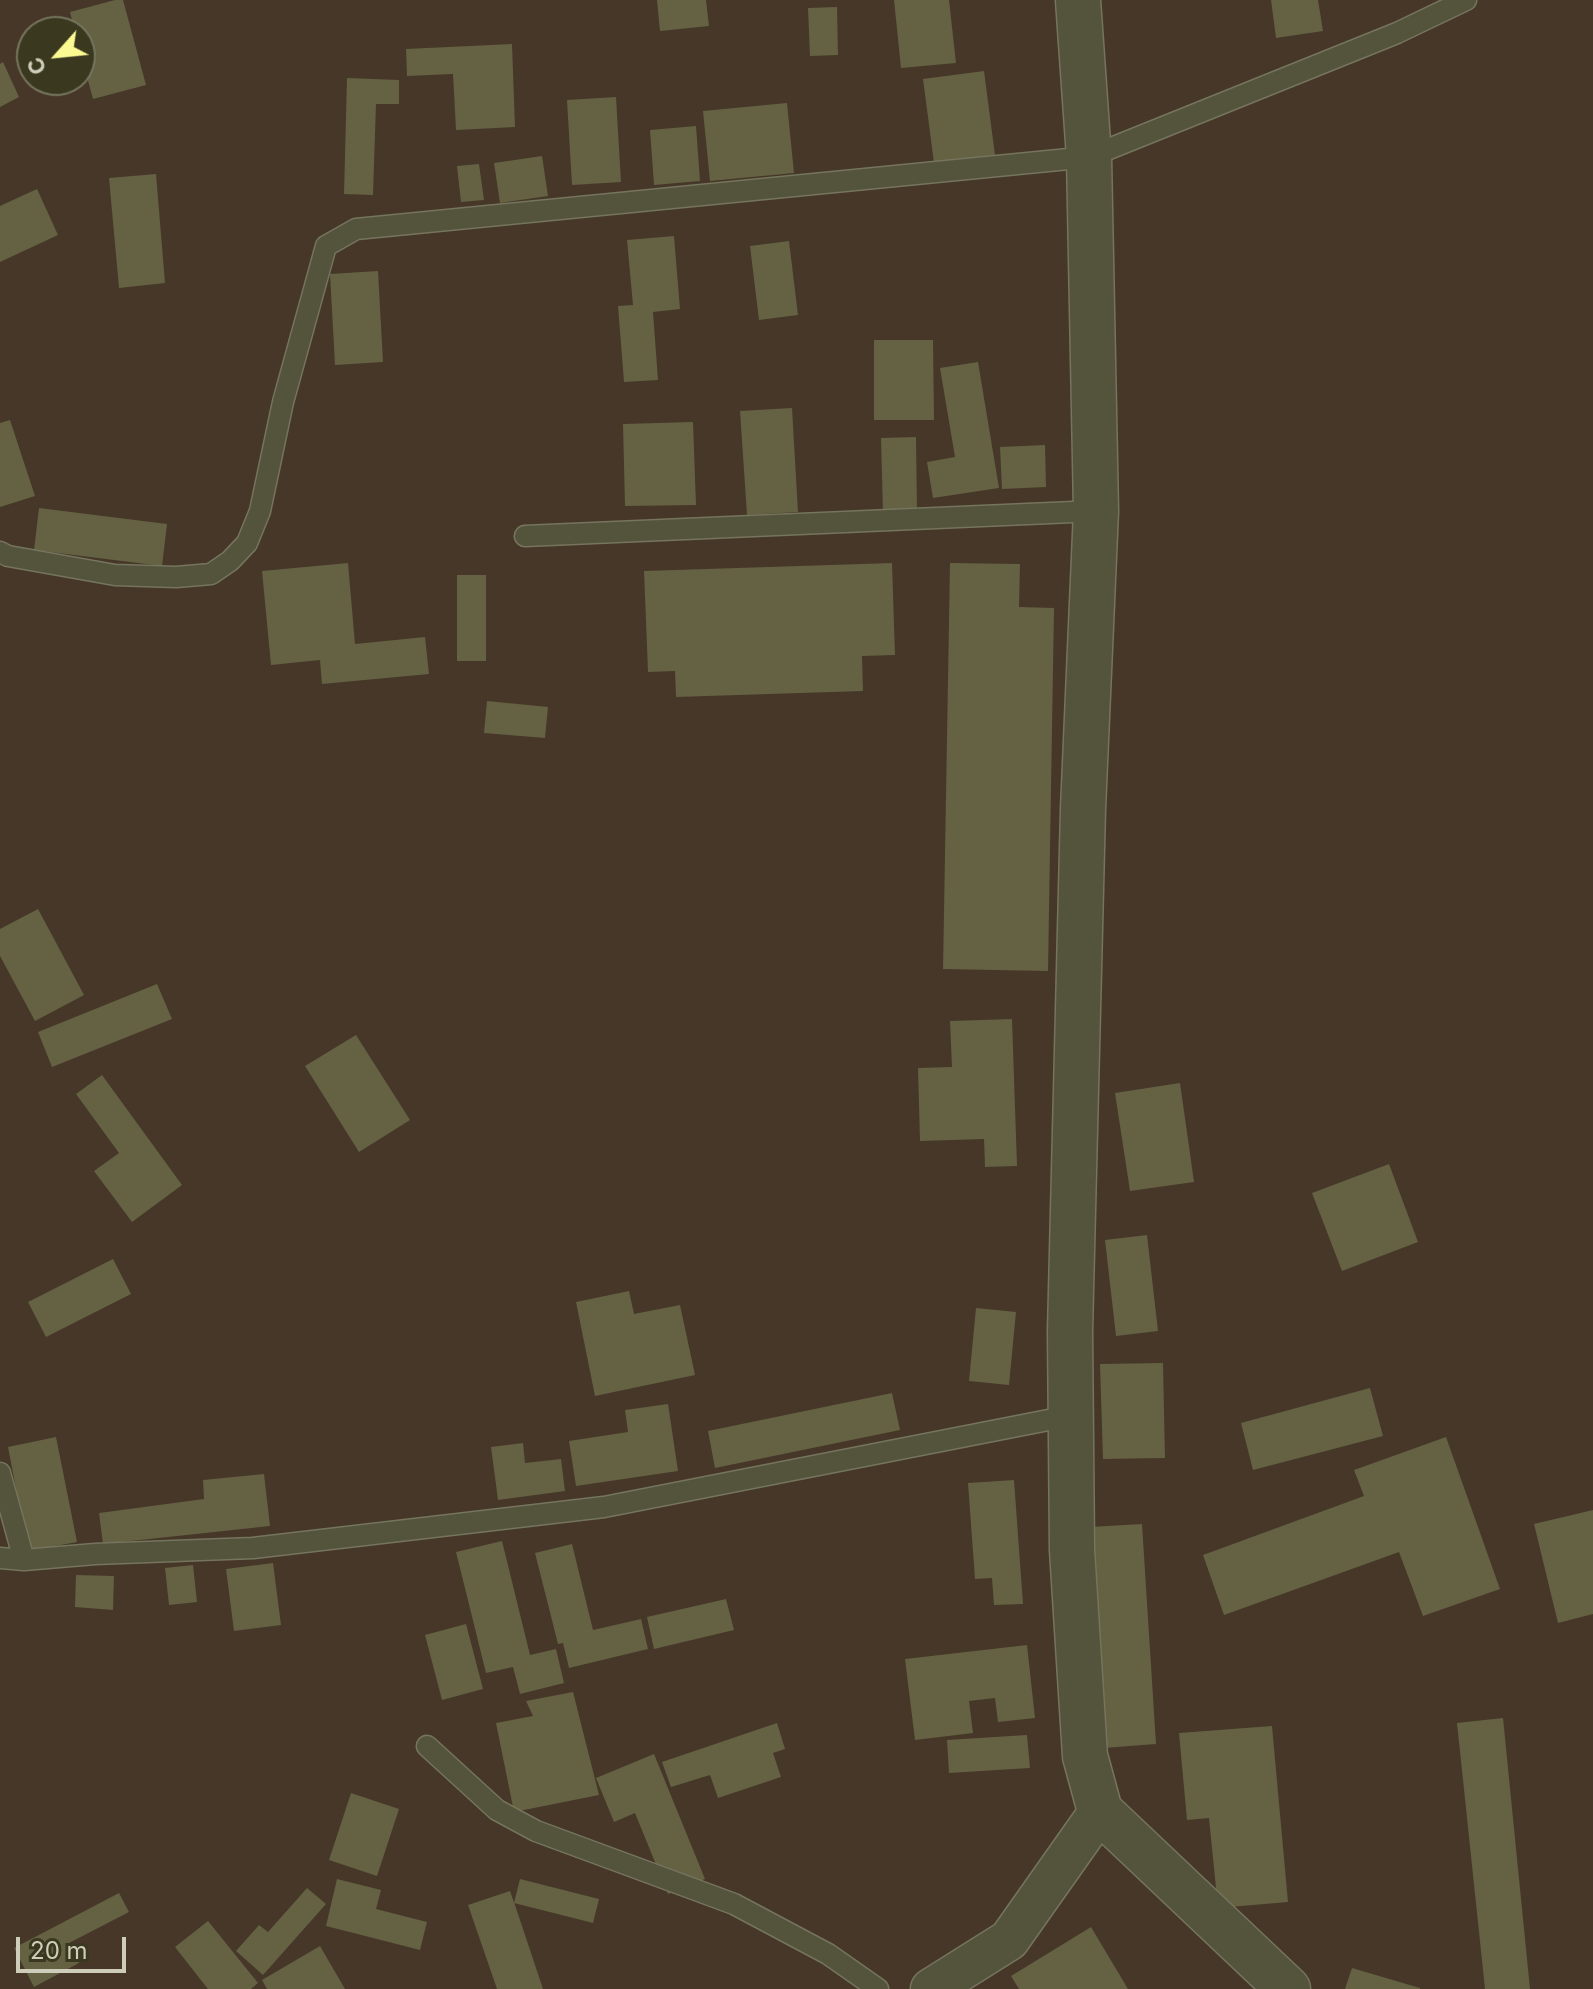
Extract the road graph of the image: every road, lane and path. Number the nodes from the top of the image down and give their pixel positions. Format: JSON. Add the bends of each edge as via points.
{"nodes":[{"id":1,"x":1078,"y":0,"type":"edge"},
{"id":2,"x":1466,"y":0,"type":"edge"},
{"id":3,"x":1089,"y":157,"type":"junction"},
{"id":4,"x":1096,"y":511,"type":"junction"},
{"id":5,"x":525,"y":536,"type":"dead end"},
{"id":6,"x":0,"y":552,"type":"edge"},
{"id":7,"x":1069,"y":1416,"type":"junction"},
{"id":8,"x":0,"y":1473,"type":"edge"},
{"id":9,"x":0,"y":1558,"type":"edge"},
{"id":10,"x":24,"y":1560,"type":"junction"},
{"id":11,"x":427,"y":1746,"type":"dead end"},
{"id":12,"x":1100,"y":1811,"type":"junction"},
{"id":13,"x":878,"y":1989,"type":"edge"},
{"id":14,"x":931,"y":1989,"type":"edge"},
{"id":15,"x":1288,"y":1989,"type":"edge"}],
"edges":[{"from":1,"to":3,"type":"street"},
{"from":2,"to":3,"type":"lane"},
{"from":3,"to":4,"type":"street"},
{"from":3,"to":6,"type":"lane","via":[[356,229],[326,246],[283,402],[260,511],[247,543],[230,561],[211,574],[115,575]]},
{"from":4,"to":5,"type":"lane"},
{"from":4,"to":7,"type":"street","via":[[1083,809]]},
{"from":7,"to":10,"type":"lane","via":[[604,1507],[253,1548]]},
{"from":7,"to":12,"type":"street","via":[[1085,1756]]},
{"from":8,"to":10,"type":"lane"},
{"from":9,"to":10,"type":"lane"},
{"from":11,"to":13,"type":"lane","via":[[497,1810],[536,1831],[734,1904],[828,1954]]},
{"from":12,"to":14,"type":"street","via":[[1009,1940]]},
{"from":12,"to":15,"type":"street"}]}
